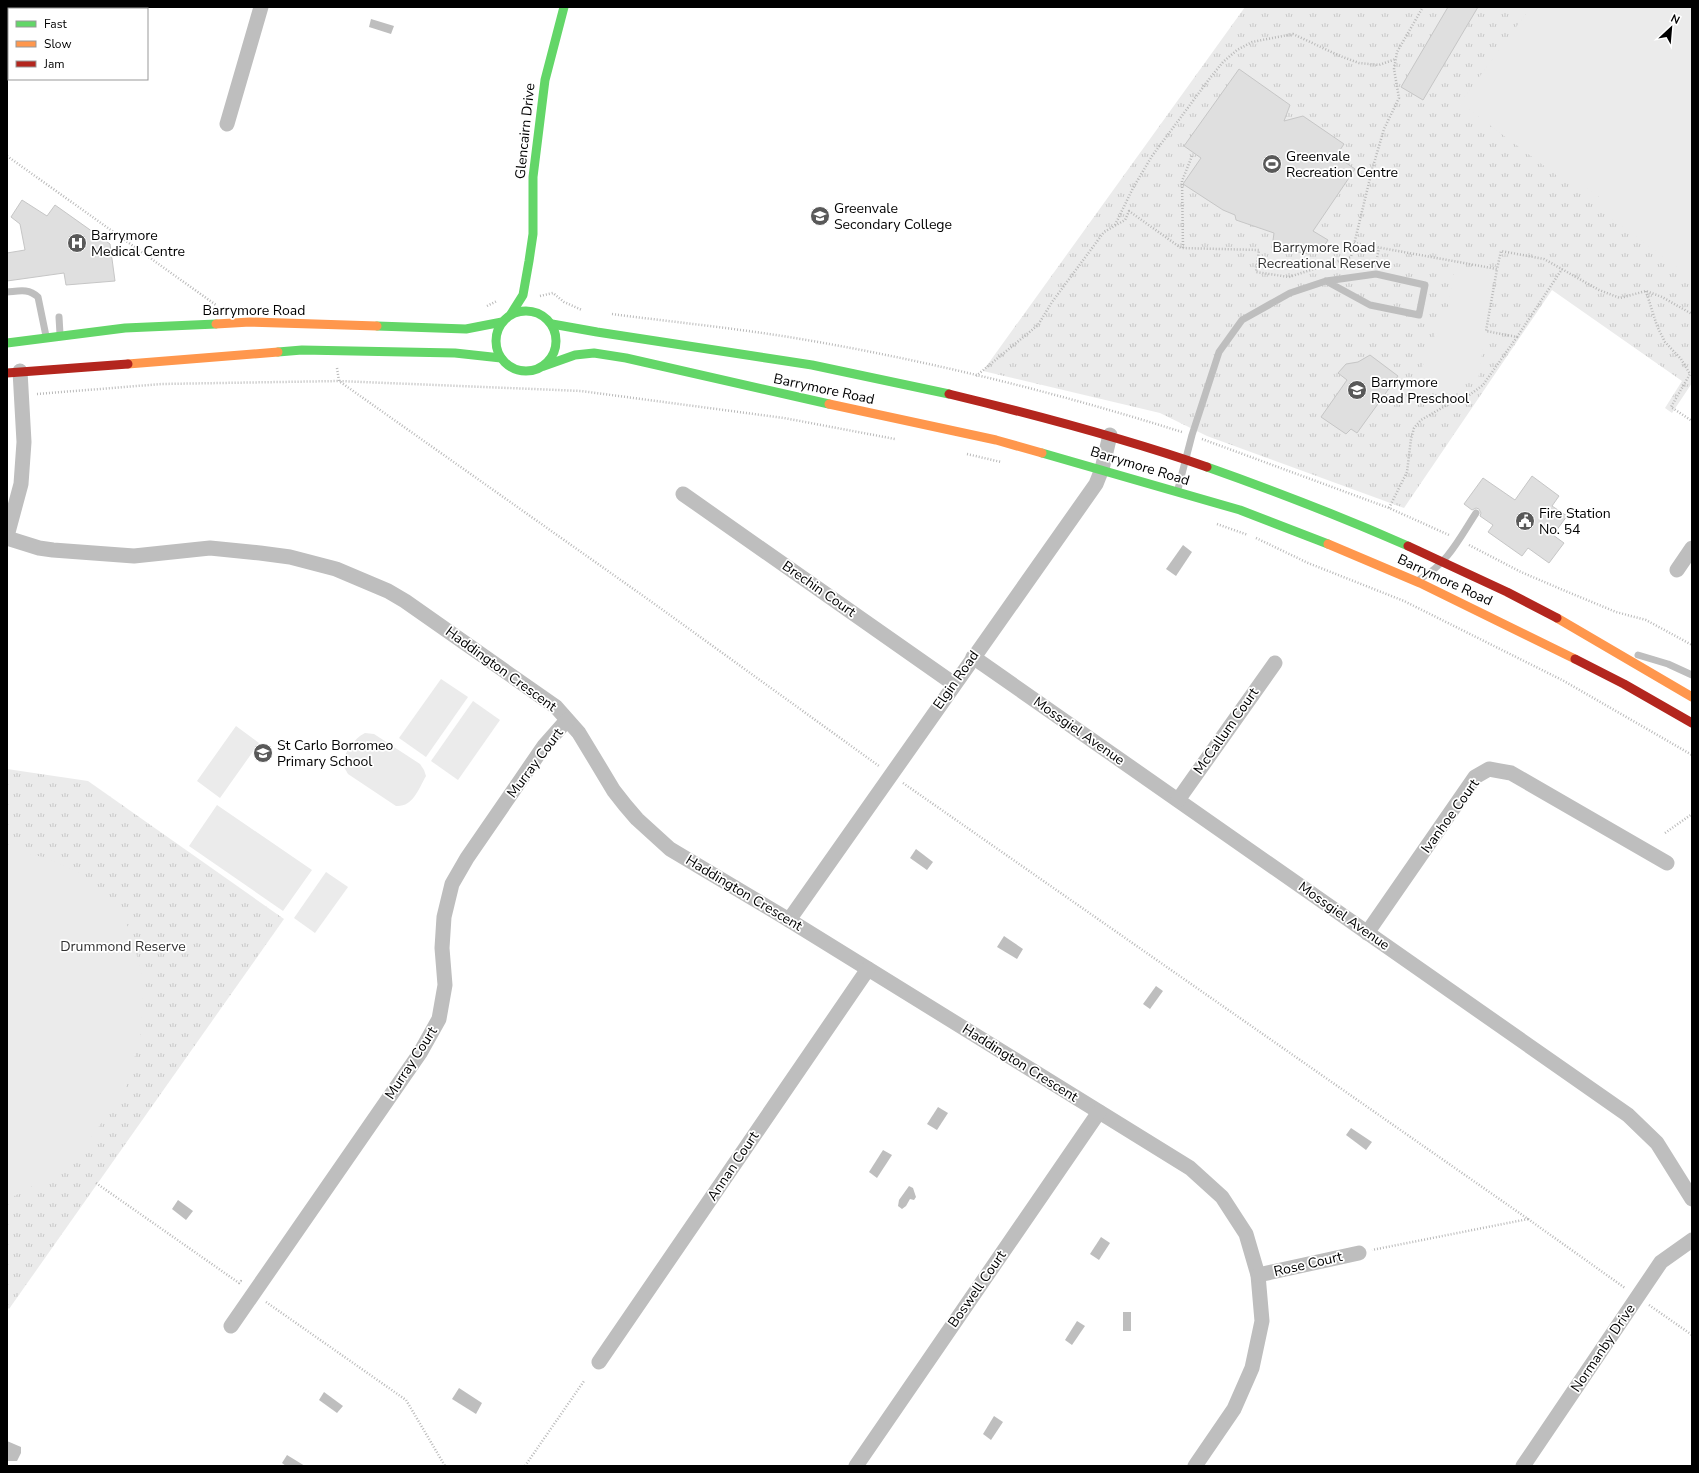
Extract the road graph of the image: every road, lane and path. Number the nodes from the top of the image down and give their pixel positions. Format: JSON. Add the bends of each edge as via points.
{"nodes":[{"id":1,"x":261,"y":7,"type":"edge"},
{"id":2,"x":564,"y":7,"type":"edge"},
{"id":3,"x":1423,"y":7,"type":"edge"},
{"id":4,"x":1396,"y":59,"type":"junction"},
{"id":5,"x":227,"y":124,"type":"dead end"},
{"id":6,"x":7,"y":156,"type":"edge"},
{"id":7,"x":1192,"y":156,"type":"dead end"},
{"id":8,"x":1115,"y":226,"type":"junction"},
{"id":9,"x":1354,"y":243,"type":"junction"},
{"id":10,"x":1183,"y":248,"type":"junction"},
{"id":11,"x":529,"y":261,"type":"junction"},
{"id":12,"x":1497,"y":269,"type":"junction"},
{"id":13,"x":1562,"y":269,"type":"junction"},
{"id":14,"x":1326,"y":282,"type":"junction"},
{"id":15,"x":1646,"y":291,"type":"junction"},
{"id":16,"x":7,"y":292,"type":"edge"},
{"id":17,"x":218,"y":306,"type":"dead end"},
{"id":18,"x":511,"y":314,"type":"junction"},
{"id":19,"x":542,"y":314,"type":"junction"},
{"id":20,"x":1692,"y":314,"type":"edge"},
{"id":21,"x":59,"y":317,"type":"dead end"},
{"id":22,"x":502,"y":322,"type":"junction"},
{"id":23,"x":552,"y":324,"type":"junction"},
{"id":24,"x":60,"y":336,"type":"junction"},
{"id":25,"x":1517,"y":337,"type":"junction"},
{"id":26,"x":46,"y":338,"type":"junction"},
{"id":27,"x":7,"y":343,"type":"edge"},
{"id":28,"x":337,"y":351,"type":"junction"},
{"id":29,"x":501,"y":358,"type":"junction"},
{"id":30,"x":544,"y":366,"type":"junction"},
{"id":31,"x":15,"y":369,"type":"edge"},
{"id":32,"x":976,"y":376,"type":"dead end"},
{"id":33,"x":339,"y":381,"type":"junction"},
{"id":34,"x":21,"y":395,"type":"junction"},
{"id":35,"x":1692,"y":421,"type":"edge"},
{"id":36,"x":1110,"y":435,"type":"junction"},
{"id":37,"x":898,"y":440,"type":"dead end"},
{"id":38,"x":959,"y":453,"type":"dead end"},
{"id":39,"x":1186,"y":461,"type":"junction"},
{"id":40,"x":1005,"y":463,"type":"dead end"},
{"id":41,"x":1102,"y":468,"type":"junction"},
{"id":42,"x":1177,"y":491,"type":"junction"},
{"id":43,"x":683,"y":494,"type":"dead end"},
{"id":44,"x":1389,"y":508,"type":"dead end"},
{"id":45,"x":1476,"y":512,"type":"dead end"},
{"id":46,"x":1211,"y":522,"type":"dead end"},
{"id":47,"x":7,"y":537,"type":"edge"},
{"id":48,"x":1692,"y":548,"type":"edge"},
{"id":49,"x":1444,"y":562,"type":"junction"},
{"id":50,"x":1677,"y":570,"type":"dead end"},
{"id":51,"x":1415,"y":581,"type":"junction"},
{"id":52,"x":1638,"y":619,"type":"dead end"},
{"id":53,"x":1607,"y":645,"type":"junction"},
{"id":54,"x":1692,"y":645,"type":"edge"},
{"id":55,"x":973,"y":657,"type":"junction"},
{"id":56,"x":1275,"y":663,"type":"dead end"},
{"id":57,"x":1692,"y":675,"type":"edge"},
{"id":58,"x":954,"y":684,"type":"junction"},
{"id":59,"x":1692,"y":697,"type":"edge"},
{"id":60,"x":567,"y":720,"type":"junction"},
{"id":61,"x":1692,"y":723,"type":"edge"},
{"id":62,"x":1692,"y":755,"type":"edge"},
{"id":63,"x":890,"y":774,"type":"junction"},
{"id":64,"x":1178,"y":800,"type":"junction"},
{"id":65,"x":1692,"y":814,"type":"edge"},
{"id":66,"x":1665,"y":833,"type":"dead end"},
{"id":67,"x":1667,"y":863,"type":"dead end"},
{"id":68,"x":789,"y":920,"type":"junction"},
{"id":69,"x":1367,"y":933,"type":"junction"},
{"id":70,"x":868,"y":969,"type":"junction"},
{"id":71,"x":1099,"y":1112,"type":"junction"},
{"id":72,"x":96,"y":1183,"type":"dead end"},
{"id":73,"x":1692,"y":1199,"type":"edge"},
{"id":74,"x":1528,"y":1219,"type":"junction"},
{"id":75,"x":1692,"y":1240,"type":"edge"},
{"id":76,"x":1359,"y":1252,"type":"joint"},
{"id":77,"x":1258,"y":1275,"type":"junction"},
{"id":78,"x":248,"y":1286,"type":"dead end"},
{"id":79,"x":1638,"y":1297,"type":"junction"},
{"id":80,"x":261,"y":1298,"type":"dead end"},
{"id":81,"x":231,"y":1326,"type":"dead end"},
{"id":82,"x":1692,"y":1335,"type":"edge"},
{"id":83,"x":599,"y":1362,"type":"dead end"},
{"id":84,"x":584,"y":1381,"type":"dead end"},
{"id":85,"x":445,"y":1466,"type":"edge"},
{"id":86,"x":525,"y":1466,"type":"edge"},
{"id":87,"x":856,"y":1466,"type":"edge"},
{"id":88,"x":1195,"y":1466,"type":"edge"},
{"id":89,"x":1523,"y":1466,"type":"edge"}],
"edges":[{"from":1,"to":5,"type":"street"},
{"from":2,"to":11,"type":"street","name":"Glencairn Drive","via":[[545,80],[533,177],[533,234]]},
{"from":3,"to":4,"type":"path","via":[[1397,52]]},
{"from":4,"to":8,"type":"path","via":[[1379,65],[1359,63],[1293,34],[1252,42],[1237,50],[1210,78],[1152,156]]},
{"from":4,"to":9,"type":"path","via":[[1394,69],[1399,98],[1384,129]]},
{"from":6,"to":17,"type":"path"},
{"from":7,"to":10,"type":"path","via":[[1182,181]]},
{"from":8,"to":10,"type":"path","via":[[1124,220],[1129,211]]},
{"from":8,"to":32,"type":"path","via":[[1104,232],[1038,325]]},
{"from":9,"to":10,"type":"path","via":[[1351,257],[1289,277],[1256,272],[1259,250]]},
{"from":9,"to":12,"type":"path"},
{"from":11,"to":18,"type":"street","name":"Glencairn Drive","via":[[523,295]]},
{"from":11,"to":19,"type":"street","name":"Glencairn Drive","via":[[534,299]]},
{"from":12,"to":13,"type":"path","via":[[1501,251],[1544,259]]},
{"from":12,"to":25,"type":"path","via":[[1486,332]]},
{"from":13,"to":15,"type":"path","via":[[1599,290],[1620,298]]},
{"from":13,"to":25,"type":"path"},
{"from":14,"to":14,"type":"lane","via":[[1370,305],[1419,315],[1425,285],[1376,274]]},
{"from":14,"to":39,"type":"lane","via":[[1290,293],[1242,320],[1219,352]]},
{"from":15,"to":20,"type":"path"},
{"from":15,"to":35,"type":"path","via":[[1665,342],[1681,358],[1690,374],[1671,407]]},
{"from":16,"to":26,"type":"lane","via":[[26,290],[38,297]]},
{"from":18,"to":19,"type":"street","via":[[522,310]]},
{"from":18,"to":22,"type":"street"},
{"from":19,"to":23,"type":"street"},
{"from":21,"to":24,"type":"lane"},
{"from":22,"to":24,"type":"street","name":"Barrymore Road","via":[[466,329],[250,322],[126,328]]},
{"from":22,"to":29,"type":"street","via":[[495,340]]},
{"from":23,"to":30,"type":"street","via":[[557,342],[554,353]]},
{"from":23,"to":36,"type":"street","name":"Barrymore Road","via":[[858,374],[996,405]]},
{"from":24,"to":26,"type":"street","name":"Barrymore Road"},
{"from":25,"to":44,"type":"path","via":[[1483,385],[1468,396],[1421,420],[1414,428],[1407,472]]},
{"from":26,"to":27,"type":"street","name":"Barrymore Road","via":[[18,345]]},
{"from":28,"to":29,"type":"street","via":[[455,353]]},
{"from":28,"to":31,"type":"street","via":[[302,350]]},
{"from":28,"to":33,"type":"path"},
{"from":29,"to":30,"type":"street","via":[[520,370],[533,371]]},
{"from":30,"to":41,"type":"street","name":"Barrymore Road","via":[[575,355],[594,353],[626,358],[684,373],[996,440]]},
{"from":31,"to":34,"type":"street"},
{"from":33,"to":34,"type":"path","via":[[162,384]]},
{"from":33,"to":37,"type":"path","via":[[581,391],[784,418]]},
{"from":33,"to":63,"type":"path"},
{"from":34,"to":47,"type":"street","via":[[24,442],[21,484]]},
{"from":36,"to":39,"type":"street","name":"Barrymore Road"},
{"from":36,"to":41,"type":"street","name":"Elgin Road"},
{"from":38,"to":40,"type":"path"},
{"from":39,"to":42,"type":"lane"},
{"from":39,"to":49,"type":"street","name":"Barrymore Road","via":[[1330,513]]},
{"from":41,"to":42,"type":"street","name":"Barrymore Road"},
{"from":41,"to":55,"type":"street","name":"Elgin Road","via":[[1096,484]]},
{"from":42,"to":51,"type":"street","name":"Barrymore Road","via":[[1262,519]]},
{"from":43,"to":58,"type":"street","name":"Brechin Court"},
{"from":45,"to":49,"type":"lane"},
{"from":46,"to":62,"type":"path","via":[[1255,537],[1308,563],[1404,601],[1564,681]]},
{"from":47,"to":60,"type":"street","name":"Haddington Crescent","via":[[39,548],[127,555],[210,548],[260,553],[308,561],[336,569],[405,601],[550,702]]},
{"from":48,"to":50,"type":"street"},
{"from":49,"to":51,"type":"lane"},
{"from":49,"to":53,"type":"street","name":"Barrymore Road","via":[[1508,592]]},
{"from":51,"to":61,"type":"street","name":"Barrymore Road","via":[[1624,684]]},
{"from":52,"to":54,"type":"path","via":[[1646,620]]},
{"from":53,"to":57,"type":"lane","via":[[1668,664]]},
{"from":53,"to":59,"type":"street","name":"Barrymore Road"},
{"from":55,"to":58,"type":"street","name":"Elgin Road"},
{"from":55,"to":64,"type":"street","name":"Mossgiel Avenue"},
{"from":56,"to":64,"type":"street","name":"McCallum Court"},
{"from":58,"to":63,"type":"street","name":"Elgin Road"},
{"from":60,"to":68,"type":"street","name":"Haddington Crescent","via":[[586,744],[614,791],[637,819],[670,848]]},
{"from":60,"to":81,"type":"street","name":"Murray Court","via":[[540,753],[467,858],[452,884],[444,917],[442,948],[445,985],[439,1019],[420,1054]]},
{"from":63,"to":68,"type":"street","name":"Elgin Road"},
{"from":63,"to":74,"type":"path"},
{"from":64,"to":69,"type":"street","name":"Mossgiel Avenue"},
{"from":65,"to":66,"type":"path"},
{"from":67,"to":69,"type":"street","name":"Ivanhoe Court","via":[[1511,773],[1489,769],[1475,777]]},
{"from":68,"to":70,"type":"street","name":"Haddington Crescent"},
{"from":69,"to":73,"type":"street","name":"Mossgiel Avenue","via":[[1628,1115],[1657,1143]]},
{"from":70,"to":71,"type":"street","name":"Haddington Crescent"},
{"from":70,"to":83,"type":"street","name":"Annan Court"},
{"from":71,"to":77,"type":"street","name":"Haddington Crescent","via":[[1190,1168],[1222,1197],[1246,1234]]},
{"from":71,"to":87,"type":"street","name":"Boswell Court"},
{"from":72,"to":78,"type":"path","via":[[240,1283],[241,1281]]},
{"from":74,"to":76,"type":"path"},
{"from":74,"to":79,"type":"path"},
{"from":75,"to":79,"type":"street","name":"Normanby Drive","via":[[1662,1262]]},
{"from":76,"to":77,"type":"street","name":"Rose Court"},
{"from":77,"to":88,"type":"street","name":"Haddington Crescent","via":[[1262,1321],[1252,1368],[1234,1409]]},
{"from":79,"to":82,"type":"path"},
{"from":79,"to":89,"type":"street","name":"Normanby Drive"},
{"from":80,"to":85,"type":"path","via":[[406,1400]]},
{"from":84,"to":86,"type":"path"}]}
